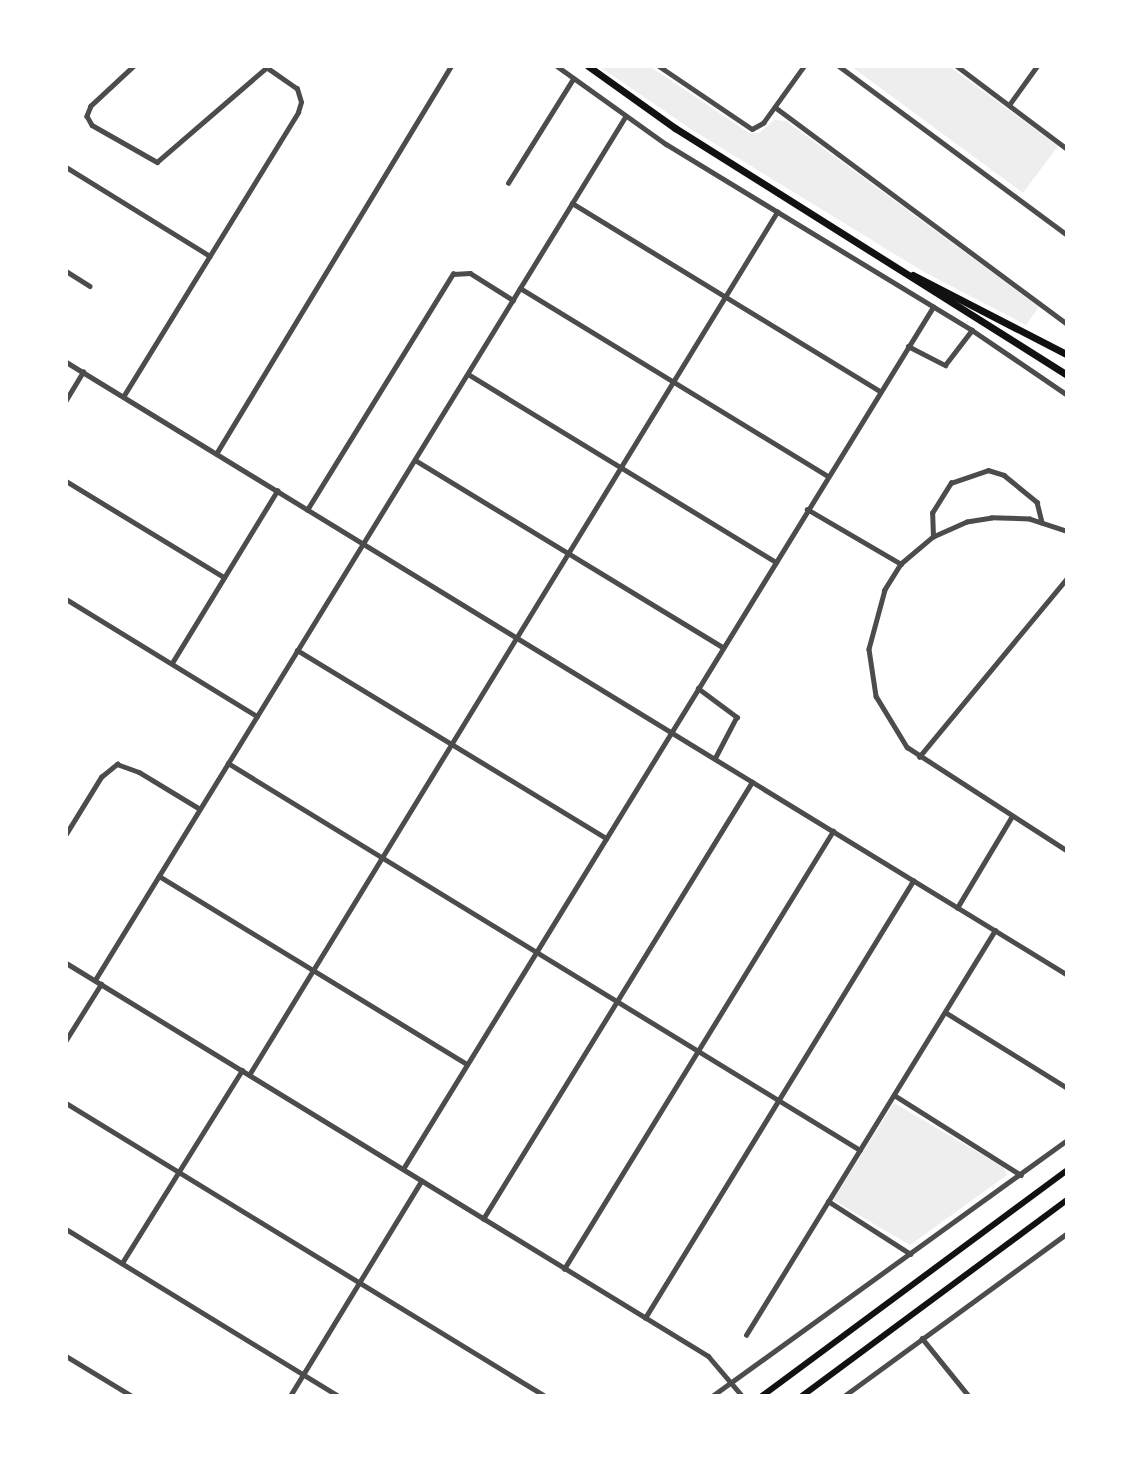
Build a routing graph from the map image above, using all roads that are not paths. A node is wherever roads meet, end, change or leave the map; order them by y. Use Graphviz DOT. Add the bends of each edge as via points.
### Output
graph roads {
  1 [pos="134,66"];
  2 [pos="451,66"];
  3 [pos="557,66"];
  4 [pos="588,66"];
  5 [pos="659,66"];
  6 [pos="804,66"];
  7 [pos="839,66"];
  8 [pos="957,66"];
  9 [pos="1037,66"];
  10 [pos="265,67"];
  11 [pos="573,79"];
  12 [pos="1009,105"];
  13 [pos="775,107"];
  14 [pos="625,117"];
  15 [pos="1066,148"];
  16 [pos="66,167"];
  17 [pos="508,183"];
  18 [pos="572,203"];
  19 [pos="777,212"];
  20 [pos="1066,234"];
  21 [pos="210,256"];
  22 [pos="66,271"];
  23 [pos="913,275"];
  24 [pos="90,286"];
  25 [pos="520,288"];
  26 [pos="726,297"];
  27 [pos="513,300"];
  28 [pos="933,307"];
  29 [pos="1066,323"];
  30 [pos="972,330"];
  31 [pos="908,346"];
  32 [pos="1066,354"];
  33 [pos="66,362"];
  34 [pos="83,372"];
  35 [pos="468,374"];
  36 [pos="1066,374"];
  37 [pos="673,382"];
  38 [pos="880,391"];
  39 [pos="1066,394"];
  40 [pos="124,397"];
  41 [pos="66,400"];
  42 [pos="216,454"];
  43 [pos="415,460"];
  44 [pos="621,468"];
  45 [pos="828,476"];
  46 [pos="66,481"];
  47 [pos="277,491"];
  48 [pos="807,509"];
  49 [pos="307,510"];
  50 [pos="1042,522"];
  51 [pos="1066,531"];
  52 [pos="933,537"];
  53 [pos="363,543"];
  54 [pos="569,554"];
  55 [pos="776,562"];
  56 [pos="901,564"];
  57 [pos="224,578"];
  58 [pos="1066,579"];
  59 [pos="66,599"];
  60 [pos="516,638"];
  61 [pos="723,648"];
  62 [pos="297,650"];
  63 [pos="172,663"];
  64 [pos="698,688"];
  65 [pos="257,716"];
  66 [pos="670,732"];
  67 [pos="452,744"];
  68 [pos="919,757"];
  69 [pos="715,759"];
  70 [pos="228,763"];
  71 [pos="752,782"];
  72 [pos="200,809"];
  73 [pos="1012,816"];
  74 [pos="833,831"];
  75 [pos="66,834"];
  76 [pos="606,838"];
  77 [pos="1066,850"];
  78 [pos="382,857"];
  79 [pos="159,876"];
  80 [pos="914,881"];
  81 [pos="957,908"];
  82 [pos="995,931"];
  83 [pos="536,951"];
  84 [pos="66,963"];
  85 [pos="313,971"];
  86 [pos="1066,974"];
  87 [pos="95,980"];
  88 [pos="101,984"];
  89 [pos="618,1002"];
  90 [pos="944,1012"];
  91 [pos="66,1040"];
  92 [pos="698,1051"];
  93 [pos="467,1064"];
  94 [pos="242,1070"];
  95 [pos="249,1075"];
  96 [pos="1066,1087"];
  97 [pos="894,1095"];
  98 [pos="779,1101"];
  99 [pos="66,1103"];
  100 [pos="1066,1141"];
  101 [pos="860,1150"];
  102 [pos="402,1169"];
  103 [pos="179,1171"];
  104 [pos="1066,1171"];
  105 [pos="1021,1175"];
  106 [pos="421,1181"];
  107 [pos="1066,1200"];
  108 [pos="828,1201"];
  109 [pos="483,1219"];
  110 [pos="66,1229"];
  111 [pos="1066,1234"];
  112 [pos="912,1255"];
  113 [pos="122,1263"];
  114 [pos="564,1269"];
  115 [pos="359,1282"];
  116 [pos="645,1318"];
  117 [pos="746,1335"];
  118 [pos="922,1338"];
  119 [pos="66,1356"];
  120 [pos="304,1373"];
  121 [pos="730,1380"];
  122 [pos="132,1395"];
  123 [pos="290,1395"];
  124 [pos="340,1395"];
  125 [pos="545,1395"];
  126 [pos="712,1395"];
  127 [pos="742,1395"];
  128 [pos="762,1395"];
  129 [pos="802,1395"];
  130 [pos="844,1395"];
  131 [pos="969,1395"];
  1 -- 10 [label="street" via="91,106 87,116 92,125 157,162"];
  2 -- 42 [label="street"];
  3 -- 11 [label="street"];
  4 -- 23 [label="main road" via="675,128"];
  5 -- 13 [label="street" via="747,128 760,126"];
  6 -- 13 [label="street"];
  7 -- 20 [label="street"];
  8 -- 12 [label="street"];
  9 -- 12 [label="street"];
  10 -- 21 [label="street" via="294,85 301,96 298,112"];
  11 -- 14 [label="street"];
  11 -- 17 [label="street"];
  12 -- 15 [label="street"];
  13 -- 29 [label="street"];
  14 -- 18 [label="street"];
  14 -- 19 [label="street"];
  16 -- 21 [label="street"];
  18 -- 25 [label="street"];
  18 -- 26 [label="street"];
  19 -- 26 [label="street"];
  19 -- 28 [label="street"];
  21 -- 40 [label="street"];
  22 -- 24 [label="street"];
  23 -- 32 [label="main road"];
  23 -- 36 [label="main road"];
  25 -- 27 [label="street"];
  25 -- 37 [label="street"];
  26 -- 37 [label="street"];
  26 -- 38 [label="street"];
  27 -- 35 [label="street"];
  27 -- 49 [label="street" via="470,273 453,274"];
  28 -- 30 [label="street"];
  28 -- 31 [label="street"];
  30 -- 31 [label="street" via="945,365"];
  30 -- 39 [label="street"];
  31 -- 38 [label="street"];
  33 -- 34 [label="street"];
  34 -- 40 [label="street"];
  34 -- 41 [label="street"];
  35 -- 43 [label="street"];
  35 -- 44 [label="street"];
  37 -- 44 [label="street"];
  37 -- 45 [label="street"];
  38 -- 45 [label="street"];
  40 -- 42 [label="street"];
  42 -- 47 [label="street"];
  43 -- 53 [label="street"];
  43 -- 54 [label="street"];
  44 -- 54 [label="street"];
  44 -- 55 [label="street"];
  45 -- 48 [label="street"];
  46 -- 57 [label="street"];
  47 -- 49 [label="street"];
  47 -- 57 [label="street"];
  48 -- 55 [label="street"];
  48 -- 56 [label="street"];
  49 -- 53 [label="street"];
  50 -- 51 [label="street"];
  50 -- 52 [label="street" via="992,518 967,522"];
  50 -- 52 [label="street" via="1037,502 1004,475 988,470 951,482 932,513"];
  52 -- 56 [label="street"];
  53 -- 60 [label="street"];
  53 -- 62 [label="street"];
  54 -- 60 [label="street"];
  54 -- 61 [label="street"];
  55 -- 61 [label="street"];
  56 -- 68 [label="street" via="878,606 870,667 883,715"];
  57 -- 63 [label="street"];
  58 -- 68 [label="street"];
  59 -- 63 [label="street"];
  60 -- 66 [label="street"];
  60 -- 67 [label="street"];
  61 -- 64 [label="street"];
  62 -- 65 [label="street"];
  62 -- 67 [label="street"];
  63 -- 65 [label="street"];
  64 -- 66 [label="street"];
  64 -- 69 [label="street" via="737,717"];
  65 -- 70 [label="street"];
  66 -- 69 [label="street"];
  66 -- 76 [label="street"];
  67 -- 76 [label="street"];
  67 -- 78 [label="street"];
  68 -- 73 [label="street"];
  69 -- 71 [label="street"];
  70 -- 72 [label="street"];
  70 -- 78 [label="street"];
  71 -- 74 [label="street"];
  71 -- 89 [label="street"];
  72 -- 75 [label="street" via="132,768 117,764 101,778"];
  72 -- 79 [label="street"];
  73 -- 77 [label="street"];
  73 -- 81 [label="street"];
  74 -- 80 [label="street"];
  74 -- 92 [label="street"];
  76 -- 83 [label="street"];
  78 -- 83 [label="street"];
  78 -- 85 [label="street"];
  79 -- 85 [label="street"];
  79 -- 87 [label="street"];
  80 -- 81 [label="street"];
  80 -- 98 [label="street"];
  81 -- 82 [label="street"];
  82 -- 86 [label="street"];
  82 -- 90 [label="street"];
  83 -- 89 [label="street"];
  83 -- 93 [label="street"];
  84 -- 87 [label="street"];
  85 -- 93 [label="street"];
  85 -- 95 [label="street"];
  87 -- 88 [label="street"];
  88 -- 91 [label="street"];
  88 -- 94 [label="street"];
  89 -- 92 [label="street"];
  89 -- 109 [label="street"];
  90 -- 96 [label="street"];
  90 -- 97 [label="street"];
  92 -- 98 [label="street"];
  92 -- 114 [label="street"];
  93 -- 102 [label="street"];
  94 -- 95 [label="street"];
  94 -- 103 [label="street"];
  95 -- 102 [label="street"];
  97 -- 101 [label="street"];
  97 -- 105 [label="street"];
  98 -- 101 [label="street"];
  98 -- 116 [label="street"];
  99 -- 103 [label="street"];
  100 -- 105 [label="street"];
  101 -- 108 [label="street"];
  102 -- 106 [label="street"];
  103 -- 113 [label="street"];
  103 -- 115 [label="street"];
  104 -- 128 [label="main road"];
  105 -- 112 [label="street"];
  106 -- 109 [label="street"];
  106 -- 115 [label="street"];
  107 -- 129 [label="main road"];
  108 -- 112 [label="street"];
  108 -- 117 [label="street"];
  109 -- 114 [label="street"];
  110 -- 113 [label="street"];
  111 -- 118 [label="street"];
  112 -- 121 [label="street"];
  113 -- 120 [label="street"];
  114 -- 116 [label="street"];
  115 -- 120 [label="street"];
  115 -- 125 [label="street"];
  116 -- 121 [label="street" via="708,1356"];
  118 -- 130 [label="street"];
  118 -- 131 [label="street"];
  119 -- 122 [label="street"];
  120 -- 123 [label="street"];
  120 -- 124 [label="street"];
  121 -- 126 [label="street"];
  121 -- 127 [label="street"];
}
